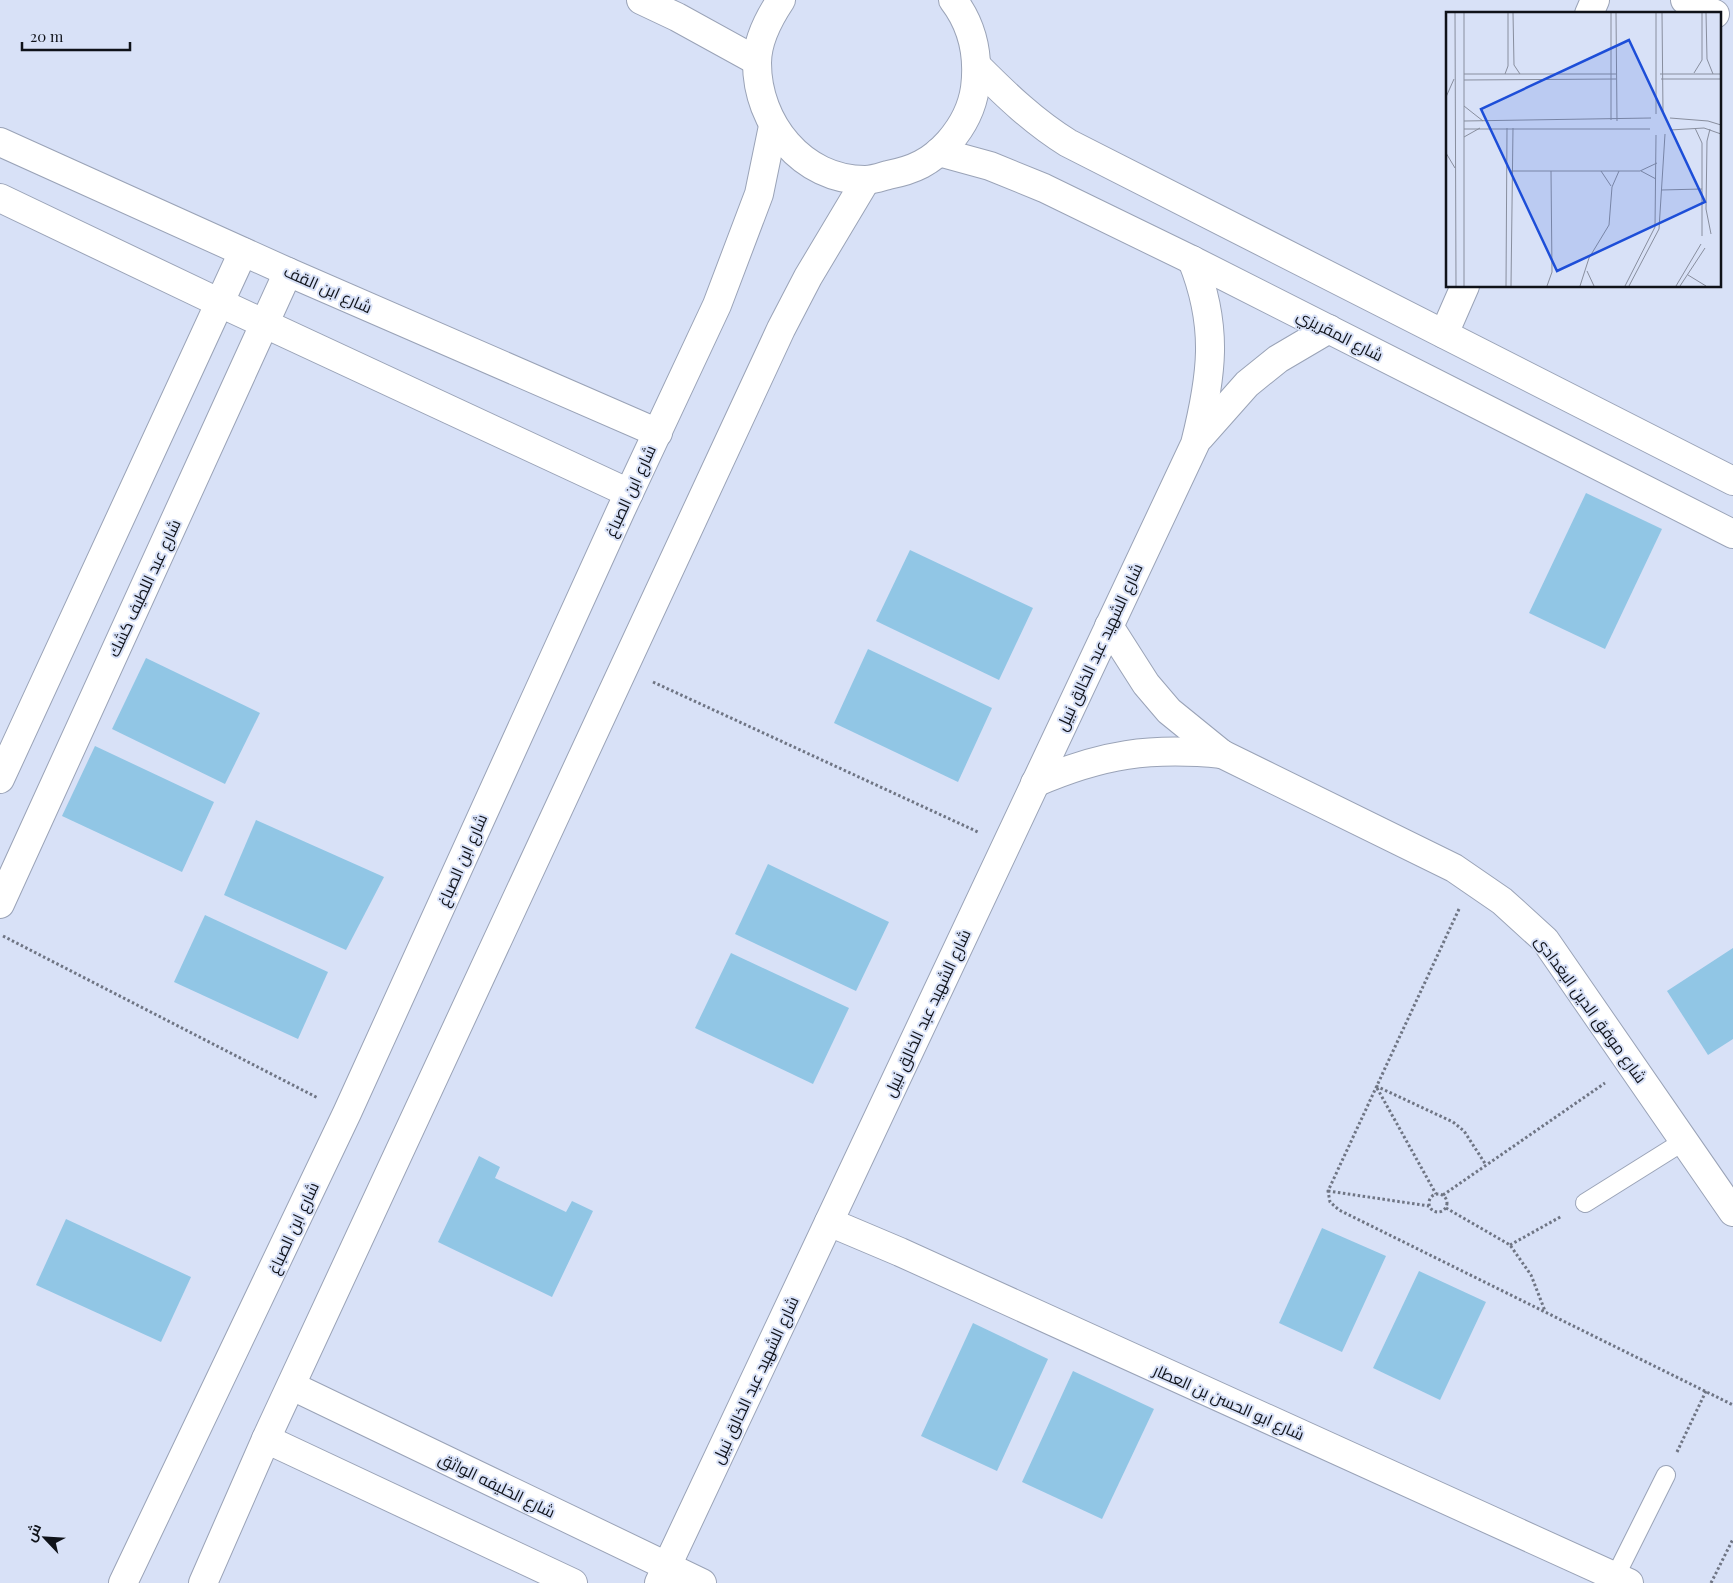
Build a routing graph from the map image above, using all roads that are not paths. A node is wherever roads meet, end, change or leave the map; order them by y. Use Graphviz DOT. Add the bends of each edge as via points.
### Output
graph roads {
  1 [pos="641,0"];
  2 [pos="781,0"];
  3 [pos="1595,0"];
  4 [pos="1685,0"];
  5 [pos="959,4"];
  6 [pos="1590,12"];
  7 [pos="1711,12"];
  8 [pos="1720,16"];
  9 [pos="1733,22"];
  10 [pos="757,61"];
  11 [pos="978,67"];
  12 [pos="773,126"];
  13 [pos="0,142"];
  14 [pos="940,152"];
  15 [pos="866,180"];
  16 [pos="0,198"];
  17 [pos="243,252"];
  18 [pos="1192,260"];
  19 [pos="288,272"];
  20 [pos="1465,288"];
  21 [pos="220,303"];
  22 [pos="265,324"];
  23 [pos="1329,329"];
  24 [pos="1444,334"];
  25 [pos="658,433"];
  26 [pos="1194,444"];
  27 [pos="1733,481"];
  28 [pos="629,492"];
  29 [pos="1733,534"];
  30 [pos="1109,626"];
  31 [pos="1222,754"];
  32 [pos="0,779"];
  33 [pos="1035,782"];
  34 [pos="0,904"];
  35 [pos="1684,1142"];
  36 [pos="1585,1203"];
  37 [pos="1733,1212"];
  38 [pos="829,1222"];
  39 [pos="292,1386"];
  40 [pos="266,1439"];
  41 [pos="1666,1475"];
  42 [pos="663,1575"];
  43 [pos="1622,1580"];
  44 [pos="123,1583"];
  45 [pos="203,1583"];
  46 [pos="572,1583"];
  47 [pos="702,1583"];
  1 -- 10 [label="street"];
  2 -- 10 [label="street" via="769,18"];
  3 -- 6 [label="street"];
  4 -- 7 [label="street"];
  5 -- 11 [label="street" via="973,38"];
  8 -- 9 [label="street"];
  10 -- 12 [label="street" via="760,95"];
  11 -- 14 [label="street" via="973,100 960,129"];
  11 -- 24 [label="street" via="1013,102 1049,132 1068,143"];
  12 -- 15 [label="street" via="790,148 812,165 838,176"];
  12 -- 25 [label="street, شارع ابن الصباغ" via="758,194 742,242"];
  13 -- 17 [label="street, شارع ابن القف"];
  14 -- 15 [label="street" via="912,170"];
  14 -- 18 [label="street, شارع المقريزي" via="1011,173"];
  15 -- 39 [label="street" via="808,276 781,329"];
  16 -- 21 [label="street"];
  17 -- 19 [label="street, شارع ابن القف"];
  17 -- 21 [label="street"];
  18 -- 23 [label="street, شارع المقريزي"];
  18 -- 26 [label="street, شارع الشهيد عبد الخالق نبيل" via="1202,285 1211,343 1210,374"];
  19 -- 22 [label="street, شارع عبد اللطيف كشك"];
  19 -- 25 [label="street, شارع ابن القف"];
  20 -- 24 [label="street"];
  21 -- 22 [label="street"];
  21 -- 32 [label="street"];
  22 -- 28 [label="street"];
  22 -- 34 [label="street, شارع عبد اللطيف كشك"];
  23 -- 26 [label="street, شارع الشهيد عبد الخالق نبيل" via="1278,359 1247,384"];
  23 -- 29 [label="street, شارع المقريزي"];
  24 -- 27 [label="street"];
  25 -- 28 [label="street, شارع ابن الصباغ"];
  26 -- 30 [label="street, شارع الشهيد عبد الخالق نبيل"];
  28 -- 44 [label="street, شارع ابن الصباغ" via="347,1113"];
  30 -- 31 [label="street, شارع موفق الدين البغدادى" via="1152,691 1194,734"];
  30 -- 33 [label="street, شارع الشهيد عبد الخالق نبيل"];
  31 -- 33 [label="street, شارع موفق الدين البغدادى" via="1184,750 1145,751 1071,767"];
  31 -- 35 [label="street, شارع موفق الدين البغدادى" via="1419,851 1473,880 1502,901 1545,940"];
  33 -- 38 [label="street, شارع الشهيد عبد الخالق نبيل"];
  35 -- 36 [label="lane"];
  35 -- 37 [label="street, شارع موفق الدين البغدادى"];
  38 -- 42 [label="street, شارع الشهيد عبد الخالق نبيل"];
  38 -- 43 [label="street, شارع ابو الحسن بن العطار"];
  39 -- 40 [label="street"];
  39 -- 42 [label="street, شارع الخليفه الواثق"];
  40 -- 45 [label="street"];
  40 -- 46 [label="street"];
  41 -- 43 [label="lane"];
  42 -- 47 [label="street, شارع الخليفه الواثق"];
}
